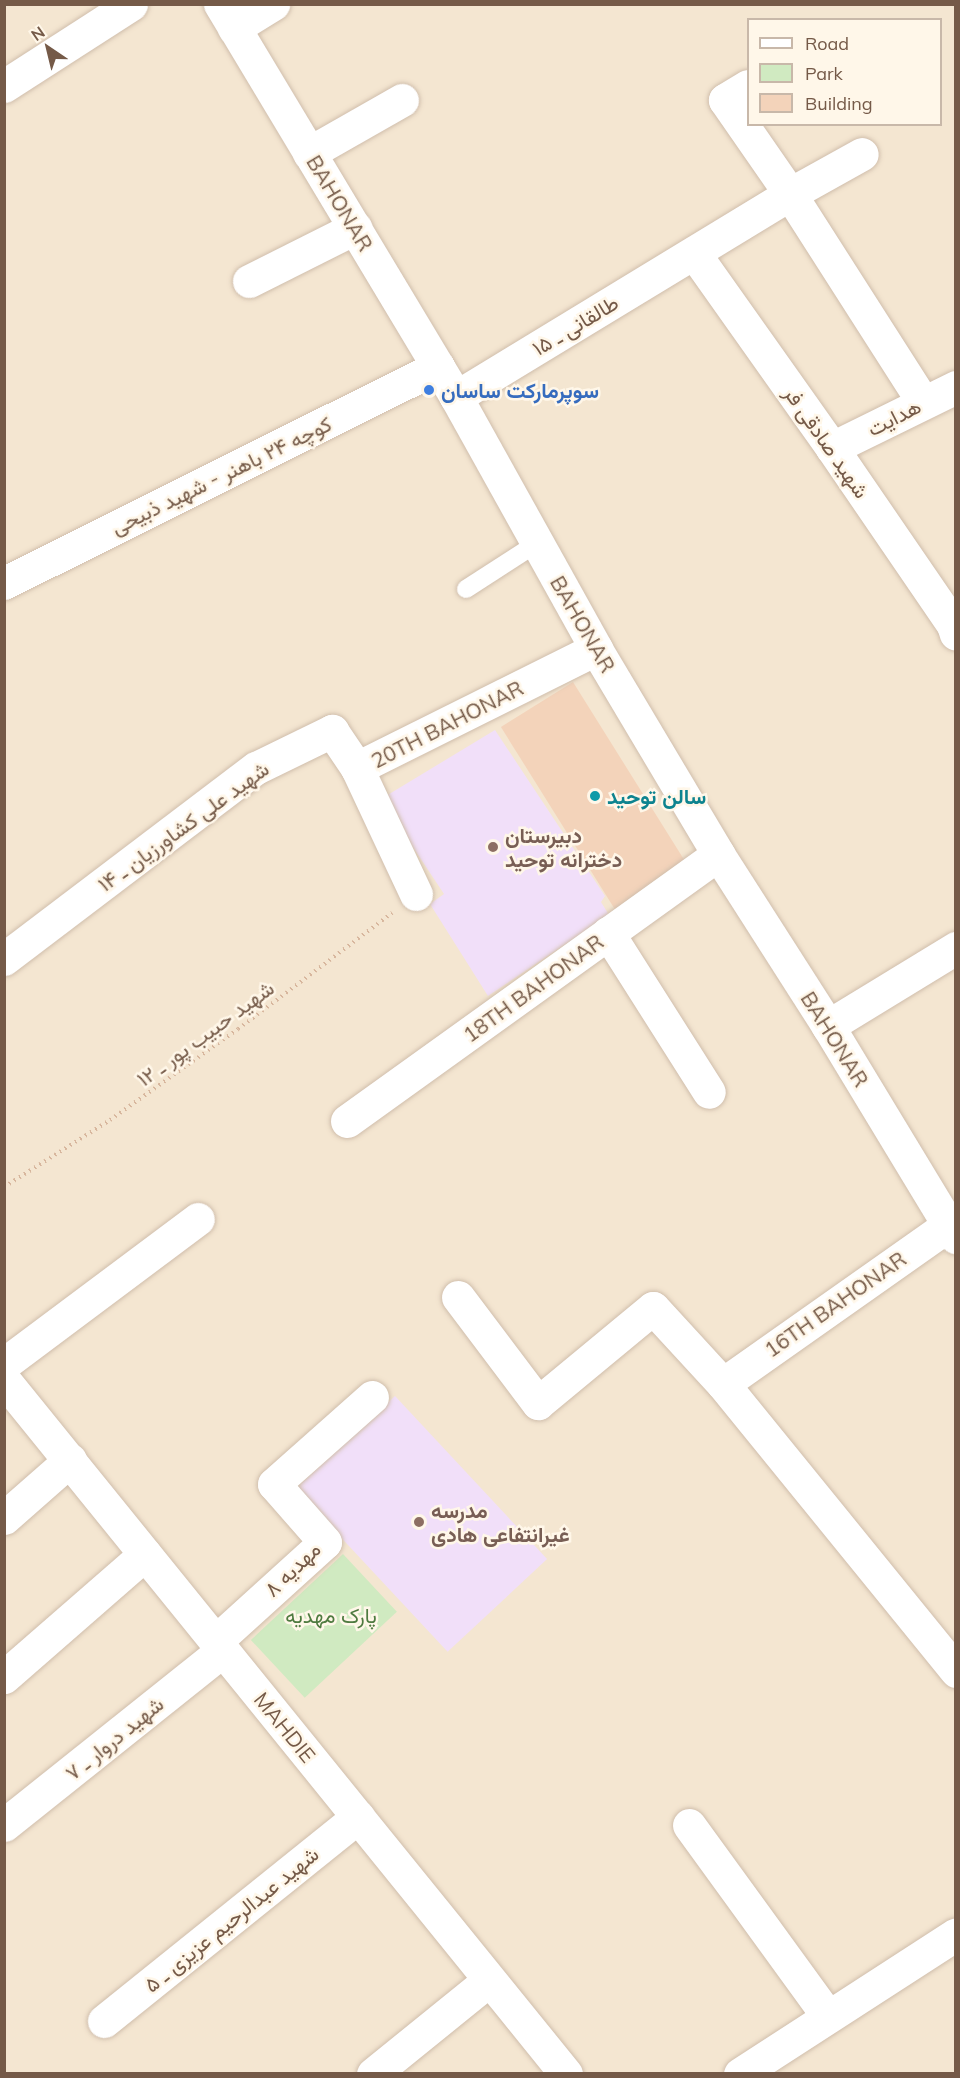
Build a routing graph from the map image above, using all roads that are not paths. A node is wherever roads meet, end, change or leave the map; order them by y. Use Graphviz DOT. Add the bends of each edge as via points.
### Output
graph roads {
  1 [pos="131,4"];
  2 [pos="273,4"];
  3 [pos="227,16"];
  4 [pos="4,86"];
  5 [pos="747,87"];
  6 [pos="402,100"];
  7 [pos="309,153"];
  8 [pos="862,154"];
  9 [pos="790,194"];
  10 [pos="355,228"];
  11 [pos="694,253"];
  12 [pos="249,281"];
  13 [pos="438,367"];
  14 [pos="956,387"];
  15 [pos="456,397"];
  16 [pos="923,402"];
  17 [pos="832,448"];
  18 [pos="537,543"];
  19 [pos="4,583"];
  20 [pos="466,589"];
  21 [pos="956,634"];
  22 [pos="597,649"];
  23 [pos="357,768"];
  24 [pos="718,854"];
  25 [pos="416,894"];
  26 [pos="608,933"];
  27 [pos="956,948"];
  28 [pos="4,959"];
  29 [pos="828,1026"];
  30 [pos="709,1092"];
  31 [pos="347,1121"];
  32 [pos="198,1219"];
  33 [pos="952,1231"];
  34 [pos="458,1297"];
  35 [pos="4,1364"];
  36 [pos="4,1380"];
  37 [pos="723,1384"];
  38 [pos="372,1396"];
  39 [pos="70,1460"];
  40 [pos="4,1518"];
  41 [pos="145,1554"];
  42 [pos="219,1646"];
  43 [pos="956,1671"];
  44 [pos="4,1677"];
  45 [pos="358,1817"];
  46 [pos="4,1825"];
  47 [pos="689,1825"];
  48 [pos="956,1934"];
  49 [pos="489,1980"];
  50 [pos="828,2016"];
  51 [pos="104,2020"];
  52 [pos="373,2073"];
  53 [pos="566,2073"];
  54 [pos="740,2073"];
  1 -- 4 [label="street"];
  2 -- 3 [label="street"];
  3 -- 7 [label="street, BAHONAR"];
  5 -- 9 [label="street" via="725,100"];
  6 -- 7 [label="street"];
  7 -- 10 [label="street, BAHONAR"];
  8 -- 9 [label="street, طالقانی ـ ۱۵"];
  9 -- 11 [label="street, طالقانی ـ ۱۵"];
  9 -- 16 [label="street"];
  10 -- 12 [label="street"];
  10 -- 13 [label="street, BAHONAR"];
  11 -- 15 [label="street, طالقانی ـ ۱۵"];
  11 -- 17 [label="street, شهید صادقی فر"];
  13 -- 15 [label="street, BAHONAR"];
  13 -- 19 [label="street, کوچه ۲۴ باهنر - شهید ذبیحی"];
  14 -- 16 [label="street, هدایت"];
  15 -- 18 [label="street, BAHONAR"];
  16 -- 17 [label="street, هدایت"];
  17 -- 21 [label="street, شهید صادقی فر"];
  18 -- 20 [label="lane"];
  18 -- 22 [label="street, BAHONAR"];
  22 -- 23 [label="street, 20TH BAHONAR"];
  22 -- 24 [label="street, BAHONAR"];
  23 -- 25 [label="street, 20TH BAHONAR"];
  23 -- 28 [label="street, شهید علی کشاورزیان ـ ۱۴" via="332,730 256,768"];
  24 -- 26 [label="street, 18TH BAHONAR"];
  24 -- 29 [label="street, BAHONAR"];
  26 -- 30 [label="street"];
  26 -- 31 [label="street, 18TH BAHONAR"];
  27 -- 29 [label="street"];
  29 -- 33 [label="street, BAHONAR"];
  32 -- 35 [label="street"];
  33 -- 37 [label="street, 16TH BAHONAR"];
  34 -- 37 [label="street" via="538,1403 653,1308"];
  36 -- 39 [label="street, MAHDIE"];
  37 -- 43 [label="street"];
  38 -- 42 [label="street, مهدیه ۸" via="274,1484 325,1542"];
  39 -- 40 [label="street"];
  39 -- 41 [label="street, MAHDIE"];
  41 -- 42 [label="street, MAHDIE"];
  41 -- 44 [label="street"];
  42 -- 45 [label="street, MAHDIE"];
  42 -- 46 [label="street, شهید دروار ـ ۷"];
  45 -- 49 [label="street, MAHDIE"];
  45 -- 51 [label="street, شهید عبدالرحیم عزیزی ـ ۵"];
  47 -- 50 [label="street"];
  48 -- 50 [label="street"];
  49 -- 52 [label="street"];
  49 -- 53 [label="street, MAHDIE"];
  50 -- 54 [label="street"];
}
